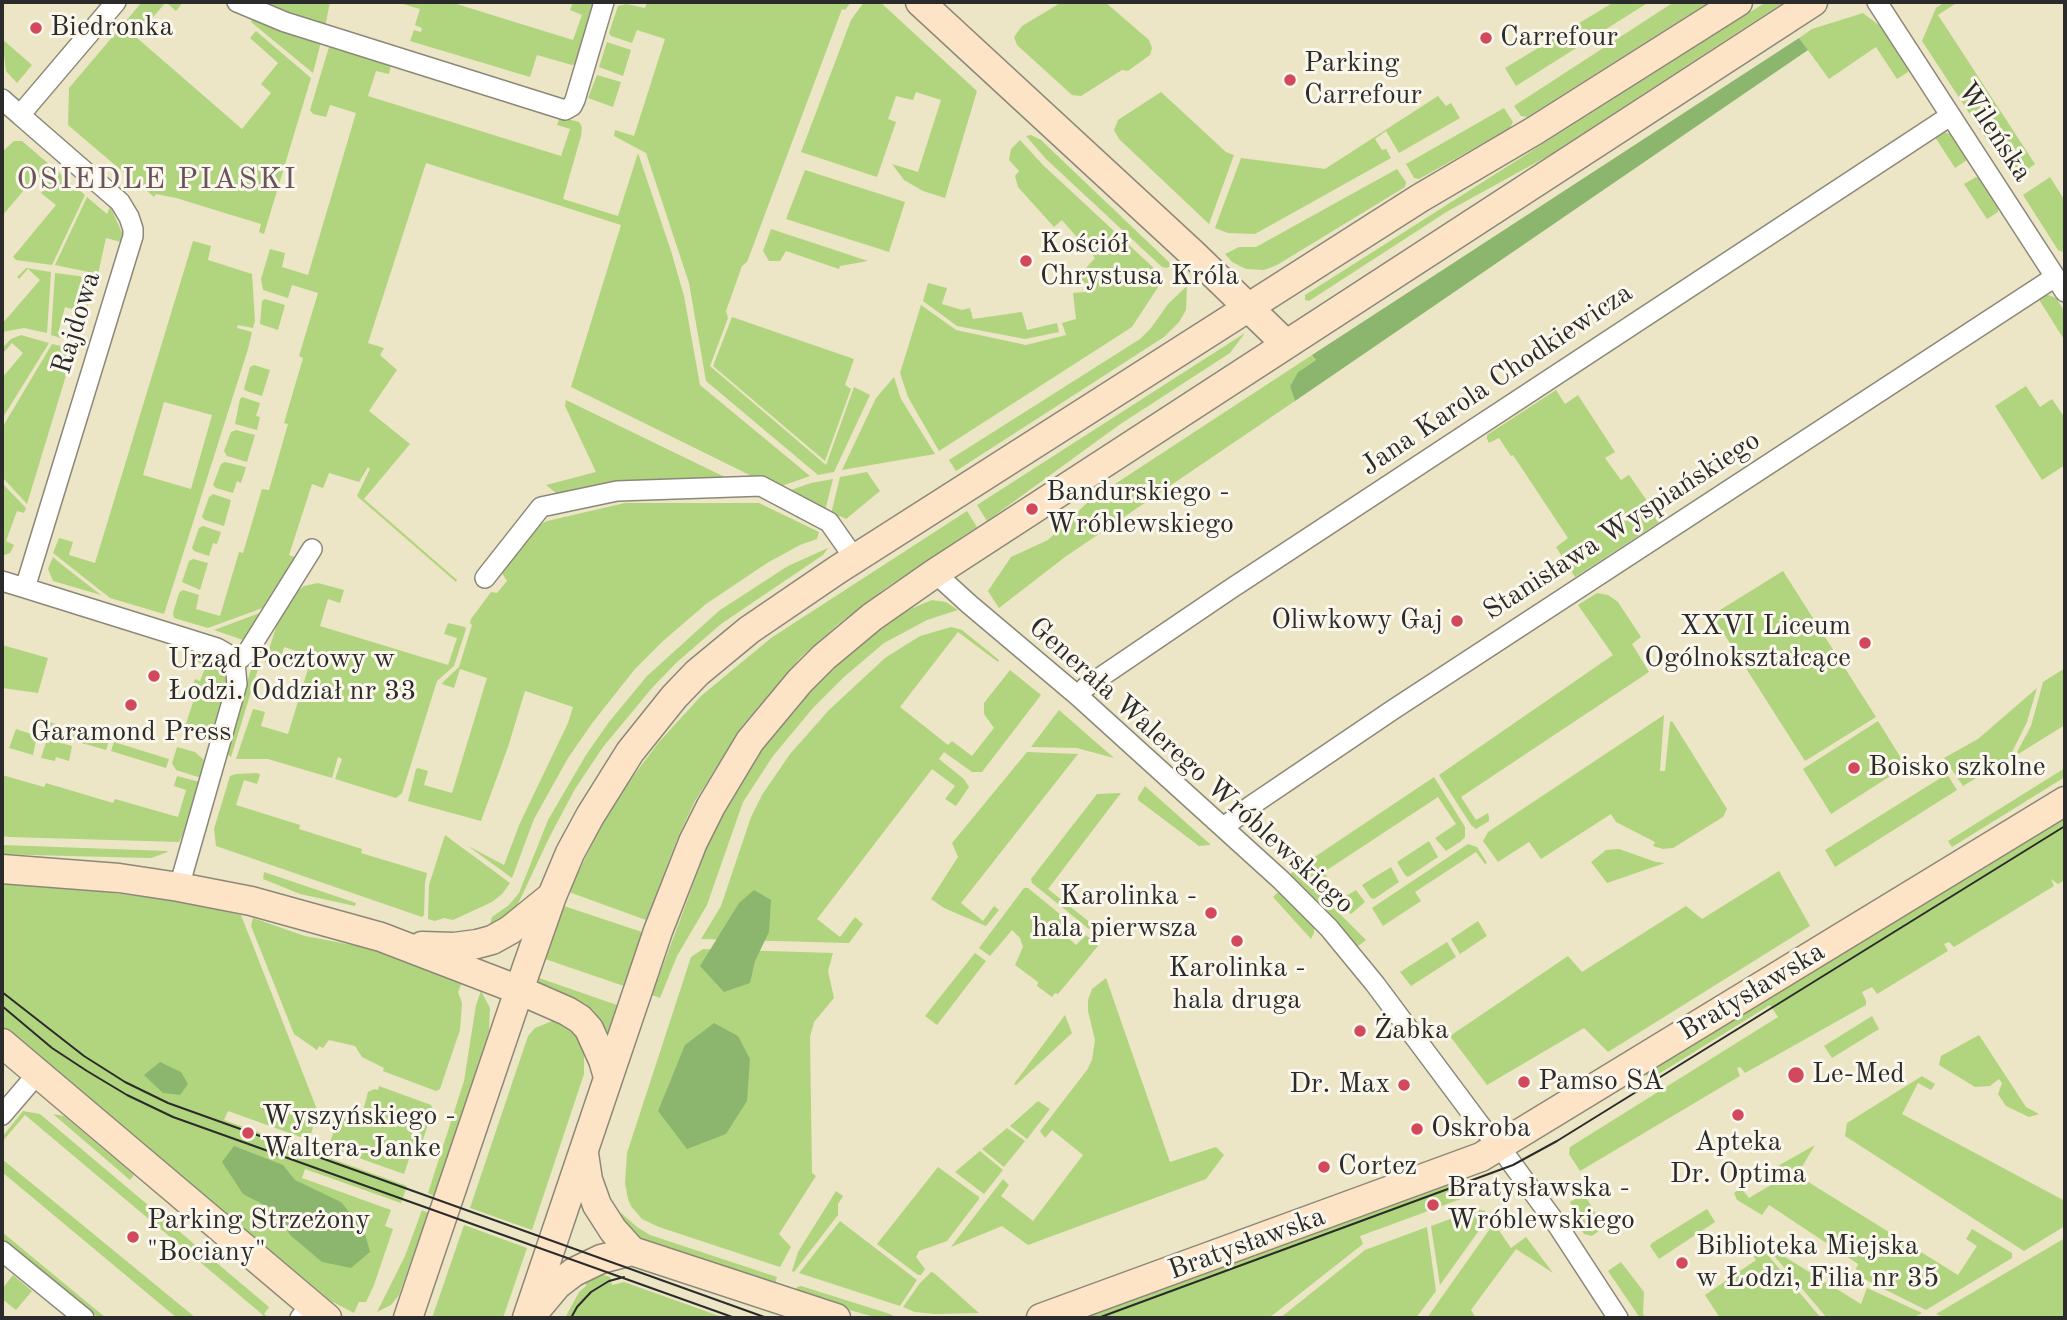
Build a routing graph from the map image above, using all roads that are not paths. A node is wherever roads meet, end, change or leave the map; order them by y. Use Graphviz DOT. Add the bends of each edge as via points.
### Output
graph roads {
  1 [pos="116,2"];
  2 [pos="237,2"];
  3 [pos="604,2"];
  4 [pos="920,2"];
  5 [pos="1738,2"];
  6 [pos="1813,2"];
  7 [pos="1877,2"];
  8 [pos="2,99"];
  9 [pos="20,115"];
  10 [pos="1950,116"];
  11 [pos="2060,285"];
  12 [pos="1249,307"];
  13 [pos="1286,344"];
  14 [pos="312,549"];
  15 [pos="855,559"];
  16 [pos="935,573"];
  17 [pos="485,578"];
  18 [pos="2,581"];
  19 [pos="24,588"];
  20 [pos="235,663"];
  21 [pos="1078,696"];
  22 [pos="2065,802"];
  23 [pos="1224,827"];
  24 [pos="2,869"];
  25 [pos="179,887"];
  26 [pos="552,897"];
  27 [pos="398,943"];
  28 [pos="519,990"];
  29 [pos="2,1043"];
  30 [pos="38,1073"];
  31 [pos="608,1077"];
  32 [pos="2,1115"];
  33 [pos="1499,1146"];
  34 [pos="584,1151"];
  35 [pos="2,1251"];
  36 [pos="632,1251"];
  37 [pos="312,1314"];
  38 [pos="84,1318"];
  39 [pos="408,1318"];
  40 [pos="529,1318"];
  41 [pos="835,1318"];
  42 [pos="1041,1318"];
  43 [pos="1619,1318"];
  1 -- 9 [label="street"];
  2 -- 3 [label="street" via="285,22 565,110 575,100"];
  4 -- 12 [label="main road"];
  5 -- 12 [label="main road"];
  6 -- 13 [label="main road"];
  7 -- 10 [label="street, Wileńska"];
  8 -- 9 [label="street, Rajdowa"];
  9 -- 19 [label="street, Rajdowa" via="120,202 133,236"];
  10 -- 11 [label="street, Wileńska"];
  10 -- 21 [label="street, Jana Karola Chodkiewicza" via="1229,590"];
  11 -- 23 [label="street, Stanisława Wyspiańskiego" via="1394,709"];
  12 -- 13 [label="main road"];
  12 -- 15 [label="main road"];
  13 -- 16 [label="main road"];
  14 -- 20 [label="street" via="247,653"];
  15 -- 17 [label="street" via="829,522 761,486 617,491 541,507"];
  15 -- 26 [label="main road" via="749,630 674,697 611,782 570,853"];
  16 -- 21 [label="street, Generała Walerego Wróblewskiego"];
  16 -- 31 [label="main road" via="824,657 774,710 736,763 678,878"];
  18 -- 19 [label="street"];
  19 -- 20 [label="street" via="218,648"];
  20 -- 25 [label="street" via="237,684"];
  21 -- 23 [label="street, Generała Walerego Wróblewskiego"];
  22 -- 33 [label="main road, Bratysławska"];
  23 -- 33 [label="street, Generała Walerego Wróblewskiego" via="1342,943"];
  24 -- 25 [label="main road"];
  25 -- 27 [label="main road" via="310,916"];
  26 -- 27 [label="main road" via="510,930 484,942 454,947"];
  26 -- 28 [label="main road"];
  27 -- 28 [label="main road"];
  28 -- 31 [label="main road" via="580,1019 596,1042"];
  28 -- 39 [label="main road"];
  29 -- 30 [label="main road"];
  30 -- 32 [label="street"];
  30 -- 37 [label="main road"];
  31 -- 34 [label="main road"];
  33 -- 42 [label="main road, Bratysławska" via="1463,1165"];
  33 -- 43 [label="street, Generała Walerego Wróblewskiego"];
  34 -- 36 [label="main road" via="597,1205"];
  34 -- 40 [label="main road"];
  35 -- 38 [label="street"];
  36 -- 40 [label="main road" via="574,1272"];
  36 -- 41 [label="main road"];
}
